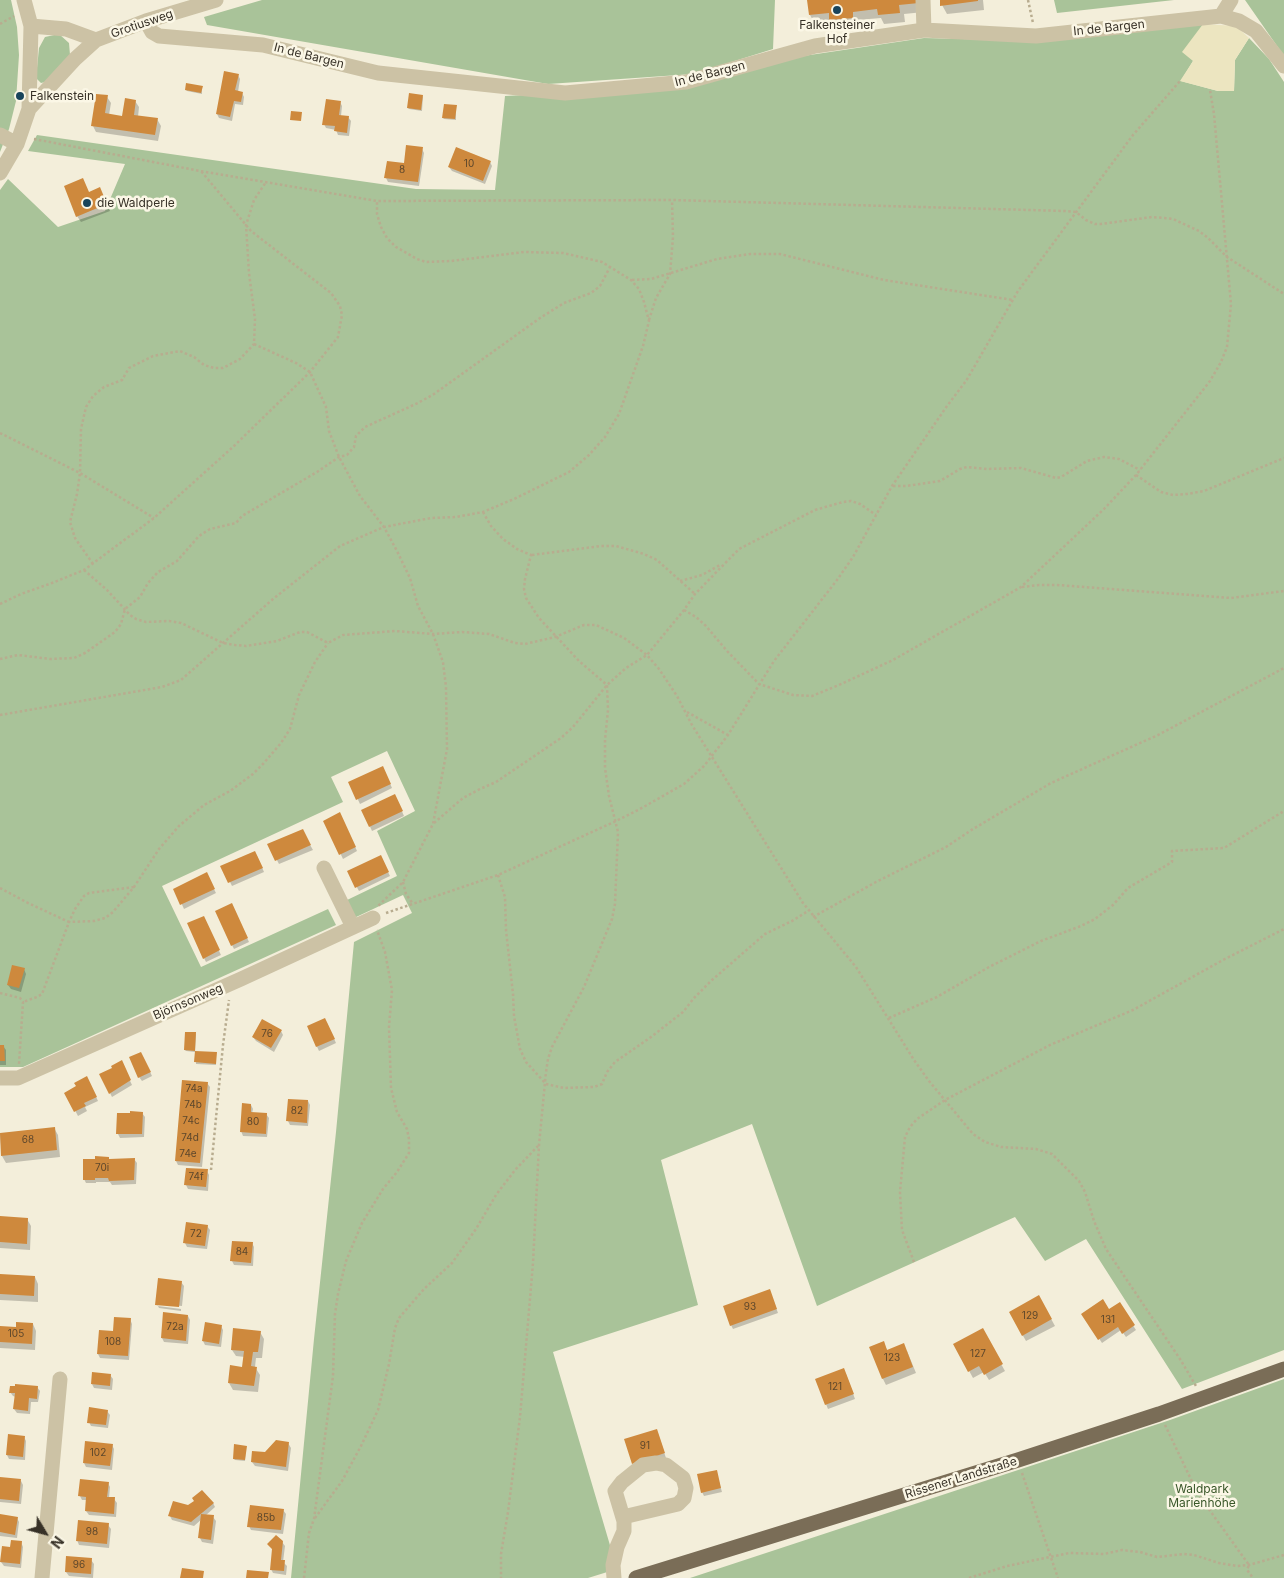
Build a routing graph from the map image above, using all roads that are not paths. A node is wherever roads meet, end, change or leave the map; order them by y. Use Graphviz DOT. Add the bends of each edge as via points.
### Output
graph roads {
  1 [pos="24,0"];
  2 [pos="216,0"];
  3 [pos="923,0"];
  4 [pos="1231,0"];
  5 [pos="1221,16"];
  6 [pos="146,21"];
  7 [pos="31,26"];
  8 [pos="924,30"];
  9 [pos="96,40"];
  10 [pos="1284,66"];
  11 [pos="29,109"];
  12 [pos="0,135"];
  13 [pos="18,140"];
  14 [pos="0,172"];
  15 [pos="324,868"];
  16 [pos="373,918"];
  17 [pos="354,927"];
  18 [pos="0,1078"];
  19 [pos="1284,1369"];
  20 [pos="60,1379"];
  21 [pos="623,1517"];
  22 [pos="42,1578"];
  23 [pos="614,1578"];
  24 [pos="636,1578"];
  1 -- 7 [label="street"];
  2 -- 6 [label="street, Grotiusweg"];
  3 -- 8 [label="street"];
  4 -- 5 [label="street"];
  5 -- 8 [label="street, In de Bargen" via="1036,36"];
  5 -- 10 [label="street, In de Bargen" via="1256,31"];
  6 -- 8 [label="street, In de Bargen" via="152,32 159,36 263,45 378,73 565,93 686,82 795,46"];
  6 -- 9 [label="street, Grotiusweg"];
  7 -- 9 [label="street" via="66,29"];
  7 -- 11 [label="street"];
  9 -- 11 [label="street"];
  11 -- 13 [label="street"];
  12 -- 13 [label="street"];
  13 -- 14 [label="street"];
  15 -- 17 [label="street"];
  16 -- 17 [label="street, Björnsonweg"];
  17 -- 18 [label="street, Björnsonweg" via="18,1078"];
  19 -- 24 [label="main road, Rissener Landstraße" via="1018,1460"];
  20 -- 22 [label="street"];
  21 -- 21 [label="street" via="678,1504 684,1498 686,1488 683,1478 666,1465 643,1465 615,1491"];
  21 -- 23 [label="street" via="624,1532 613,1565"];
}
